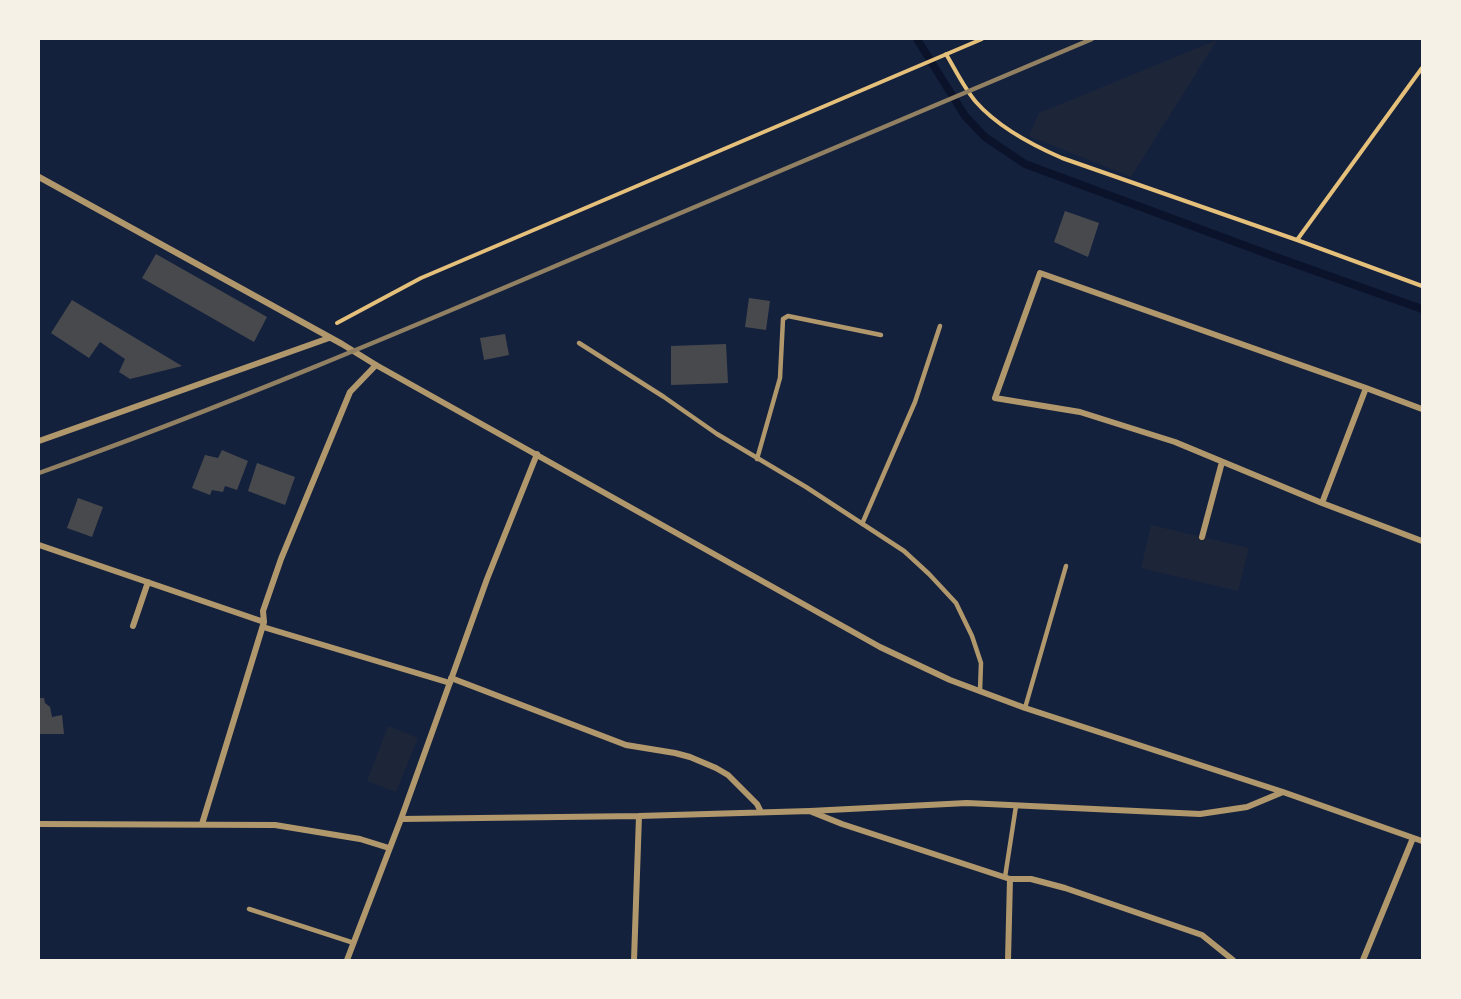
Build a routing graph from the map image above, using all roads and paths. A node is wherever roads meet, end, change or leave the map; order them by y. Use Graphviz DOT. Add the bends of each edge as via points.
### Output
graph roads {
  1 [pos="982,39"];
  2 [pos="946,54"];
  3 [pos="1422,68"];
  4 [pos="39,177"];
  5 [pos="1297,240"];
  6 [pos="1422,286"];
  7 [pos="940,327"];
  8 [pos="321,333"];
  9 [pos="881,335"];
  10 [pos="330,338"];
  11 [pos="579,343"];
  12 [pos="376,365"];
  13 [pos="1366,388"];
  14 [pos="1422,409"];
  15 [pos="39,441"];
  16 [pos="537,454"];
  17 [pos="757,459"];
  18 [pos="1222,462"];
  19 [pos="1322,503"];
  20 [pos="862,524"];
  21 [pos="1202,537"];
  22 [pos="1422,541"];
  23 [pos="39,545"];
  24 [pos="1066,566"];
  25 [pos="148,582"];
  26 [pos="263,625"];
  27 [pos="133,626"];
  28 [pos="451,681"];
  29 [pos="980,691"];
  30 [pos="1026,708"];
  31 [pos="1283,792"];
  32 [pos="1016,806"];
  33 [pos="810,811"];
  34 [pos="760,812"];
  35 [pos="639,816"];
  36 [pos="401,819"];
  37 [pos="39,824"];
  38 [pos="202,824"];
  39 [pos="1413,838"];
  40 [pos="1422,841"];
  41 [pos="390,848"];
  42 [pos="1007,878"];
  43 [pos="249,909"];
  44 [pos="354,943"];
  45 [pos="347,960"];
  46 [pos="634,960"];
  47 [pos="1008,960"];
  48 [pos="1233,960"];
  49 [pos="1363,960"];
  1 -- 2 [label="path"];
  2 -- 5 [label="path" via="975,101 1035,146"];
  2 -- 8 [label="path" via="421,278"];
  3 -- 5 [label="path"];
  4 -- 8 [label="street"];
  5 -- 6 [label="path"];
  7 -- 20 [label="lane" via="915,402"];
  8 -- 10 [label="street"];
  9 -- 17 [label="lane" via="783,318 780,378"];
  10 -- 12 [label="street"];
  10 -- 15 [label="street"];
  11 -- 17 [label="lane"];
  12 -- 16 [label="street"];
  12 -- 26 [label="street" via="350,392 281,559 263,611"];
  13 -- 14 [label="street"];
  13 -- 18 [label="street" via="1041,273 995,398 1080,412 1175,442"];
  13 -- 19 [label="street"];
  16 -- 28 [label="street"];
  16 -- 29 [label="street" via="880,647"];
  17 -- 20 [label="lane"];
  18 -- 19 [label="street"];
  18 -- 21 [label="street"];
  19 -- 22 [label="street"];
  20 -- 29 [label="lane" via="904,552 956,603 981,663"];
  23 -- 25 [label="street"];
  24 -- 30 [label="lane"];
  25 -- 26 [label="street"];
  25 -- 27 [label="street"];
  26 -- 28 [label="street"];
  26 -- 38 [label="street"];
  28 -- 34 [label="street" via="626,745 690,757 728,775"];
  28 -- 36 [label="street"];
  29 -- 30 [label="street"];
  30 -- 31 [label="street"];
  31 -- 32 [label="street" via="1247,807 1200,814"];
  31 -- 39 [label="street"];
  32 -- 33 [label="street" via="967,803"];
  32 -- 42 [label="lane"];
  33 -- 34 [label="street"];
  33 -- 42 [label="street"];
  34 -- 35 [label="street"];
  35 -- 36 [label="street"];
  35 -- 46 [label="street"];
  36 -- 41 [label="street"];
  37 -- 38 [label="street"];
  38 -- 41 [label="street" via="275,825"];
  39 -- 40 [label="street"];
  39 -- 49 [label="street"];
  41 -- 44 [label="street"];
  42 -- 47 [label="street"];
  42 -- 48 [label="street" via="1031,879 1065,888 1202,935"];
  43 -- 44 [label="lane"];
  44 -- 45 [label="street"];
}
